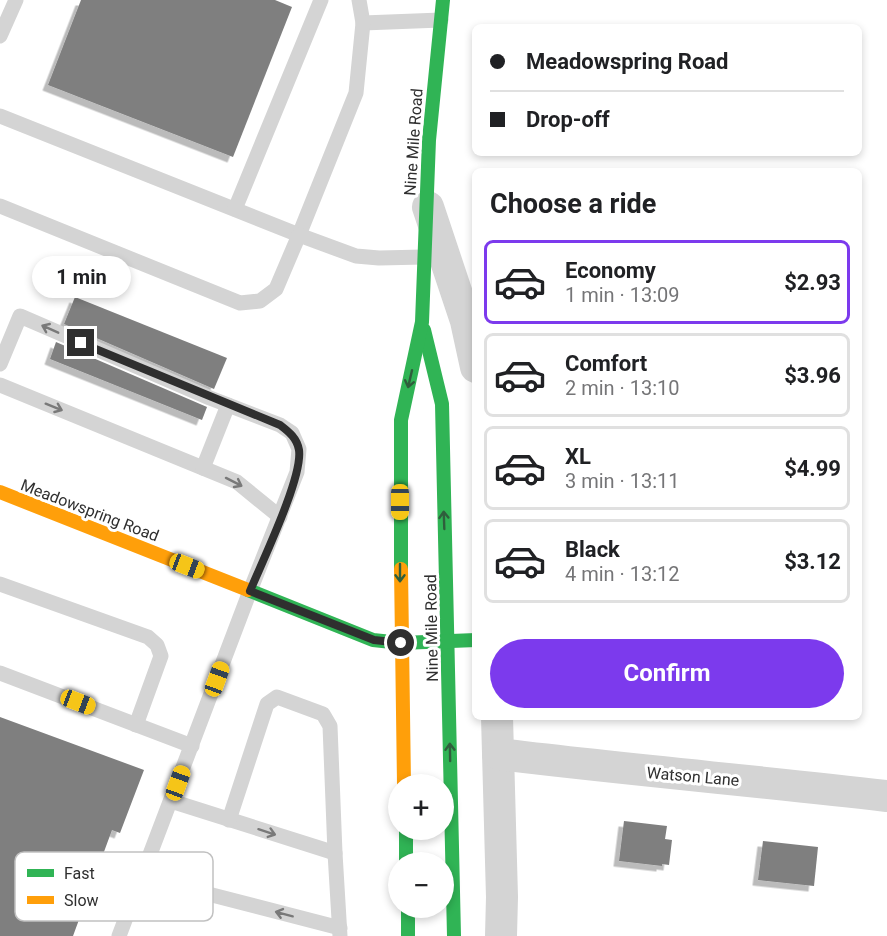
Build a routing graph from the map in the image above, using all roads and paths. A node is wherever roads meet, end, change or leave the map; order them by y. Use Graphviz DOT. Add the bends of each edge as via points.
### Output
graph roads {
  1 [pos="16,0"];
  2 [pos="321,0"];
  3 [pos="359,0"];
  4 [pos="443,0"];
  5 [pos="441,20"];
  6 [pos="363,22"];
  7 [pos="0,36"];
  8 [pos="0,116"];
  9 [pos="426,198"];
  10 [pos="0,206"];
  11 [pos="235,209"];
  12 [pos="300,235"];
  13 [pos="424,257"];
  14 [pos="422,322"];
  15 [pos="472,349"];
  16 [pos="0,364"];
  17 [pos="0,385"];
  18 [pos="228,405"];
  19 [pos="202,468"];
  20 [pos="0,492"];
  21 [pos="280,517"];
  22 [pos="0,584"];
  23 [pos="250,591"];
  24 [pos="472,640"];
  25 [pos="447,642"];
  26 [pos="401,643"];
  27 [pos="0,673"];
  28 [pos="497,720"];
  29 [pos="136,725"];
  30 [pos="192,746"];
  31 [pos="498,754"];
  32 [pos="404,774"];
  33 [pos="887,796"];
  34 [pos="171,801"];
  35 [pos="229,820"];
  36 [pos="152,852"];
  37 [pos="335,854"];
  38 [pos="213,897"];
  39 [pos="408,918"];
  40 [pos="125,921"];
  41 [pos="340,932"];
  42 [pos="119,936"];
  43 [pos="408,936"];
  44 [pos="454,936"];
  45 [pos="501,936"];
  1 -- 7 [label="lane"];
  2 -- 11 [label="lane"];
  3 -- 6 [label="lane"];
  4 -- 5 [label="main road, Nine Mile Road"];
  5 -- 6 [label="lane"];
  5 -- 9 [label="main road, Nine Mile Road"];
  6 -- 12 [label="lane" via="357,93"];
  8 -- 11 [label="lane"];
  9 -- 13 [label="main road, Nine Mile Road"];
  9 -- 15 [label="street"];
  10 -- 12 [label="lane" via="240,303 260,301 276,289"];
  11 -- 12 [label="lane"];
  12 -- 13 [label="lane" via="356,256"];
  13 -- 14 [label="main road, Nine Mile Road"];
  25 -- 14 [label="main road, Nine Mile Road, one-way" via="442,404"];
  14 -- 26 [label="main road, Nine Mile Road, one-way" via="401,420"];
  18 -- 16 [label="lane, one-way" via="20,316"];
  17 -- 19 [label="lane, one-way"];
  18 -- 19 [label="lane"];
  18 -- 21 [label="lane" via="280,425 292,434 299,450 297,472"];
  19 -- 21 [label="lane, one-way" via="237,482"];
  20 -- 23 [label="main road, Meadowspring Road"];
  21 -- 23 [label="lane"];
  22 -- 29 [label="lane" via="148,637 157,645 161,656"];
  23 -- 26 [label="main road, Meadowspring Road" via="374,640"];
  23 -- 30 [label="lane"];
  24 -- 25 [label="main road, Meadowspring Road"];
  25 -- 26 [label="main road, Meadowspring Road"];
  44 -- 25 [label="main road, Nine Mile Road, one-way"];
  26 -- 32 [label="main road, Nine Mile Road"];
  27 -- 29 [label="lane"];
  28 -- 31 [label="street"];
  29 -- 30 [label="lane"];
  30 -- 34 [label="lane"];
  31 -- 33 [label="street, Watson Lane"];
  31 -- 45 [label="street"];
  34 -- 35 [label="lane"];
  34 -- 36 [label="lane"];
  35 -- 37 [label="lane, one-way"];
  35 -- 37 [label="lane" via="267,704 277,697 323,714 330,726"];
  37 -- 41 [label="lane"];
  41 -- 38 [label="lane, one-way"];
  39 -- 43 [label="main road"];
  40 -- 42 [label="lane"];
}
